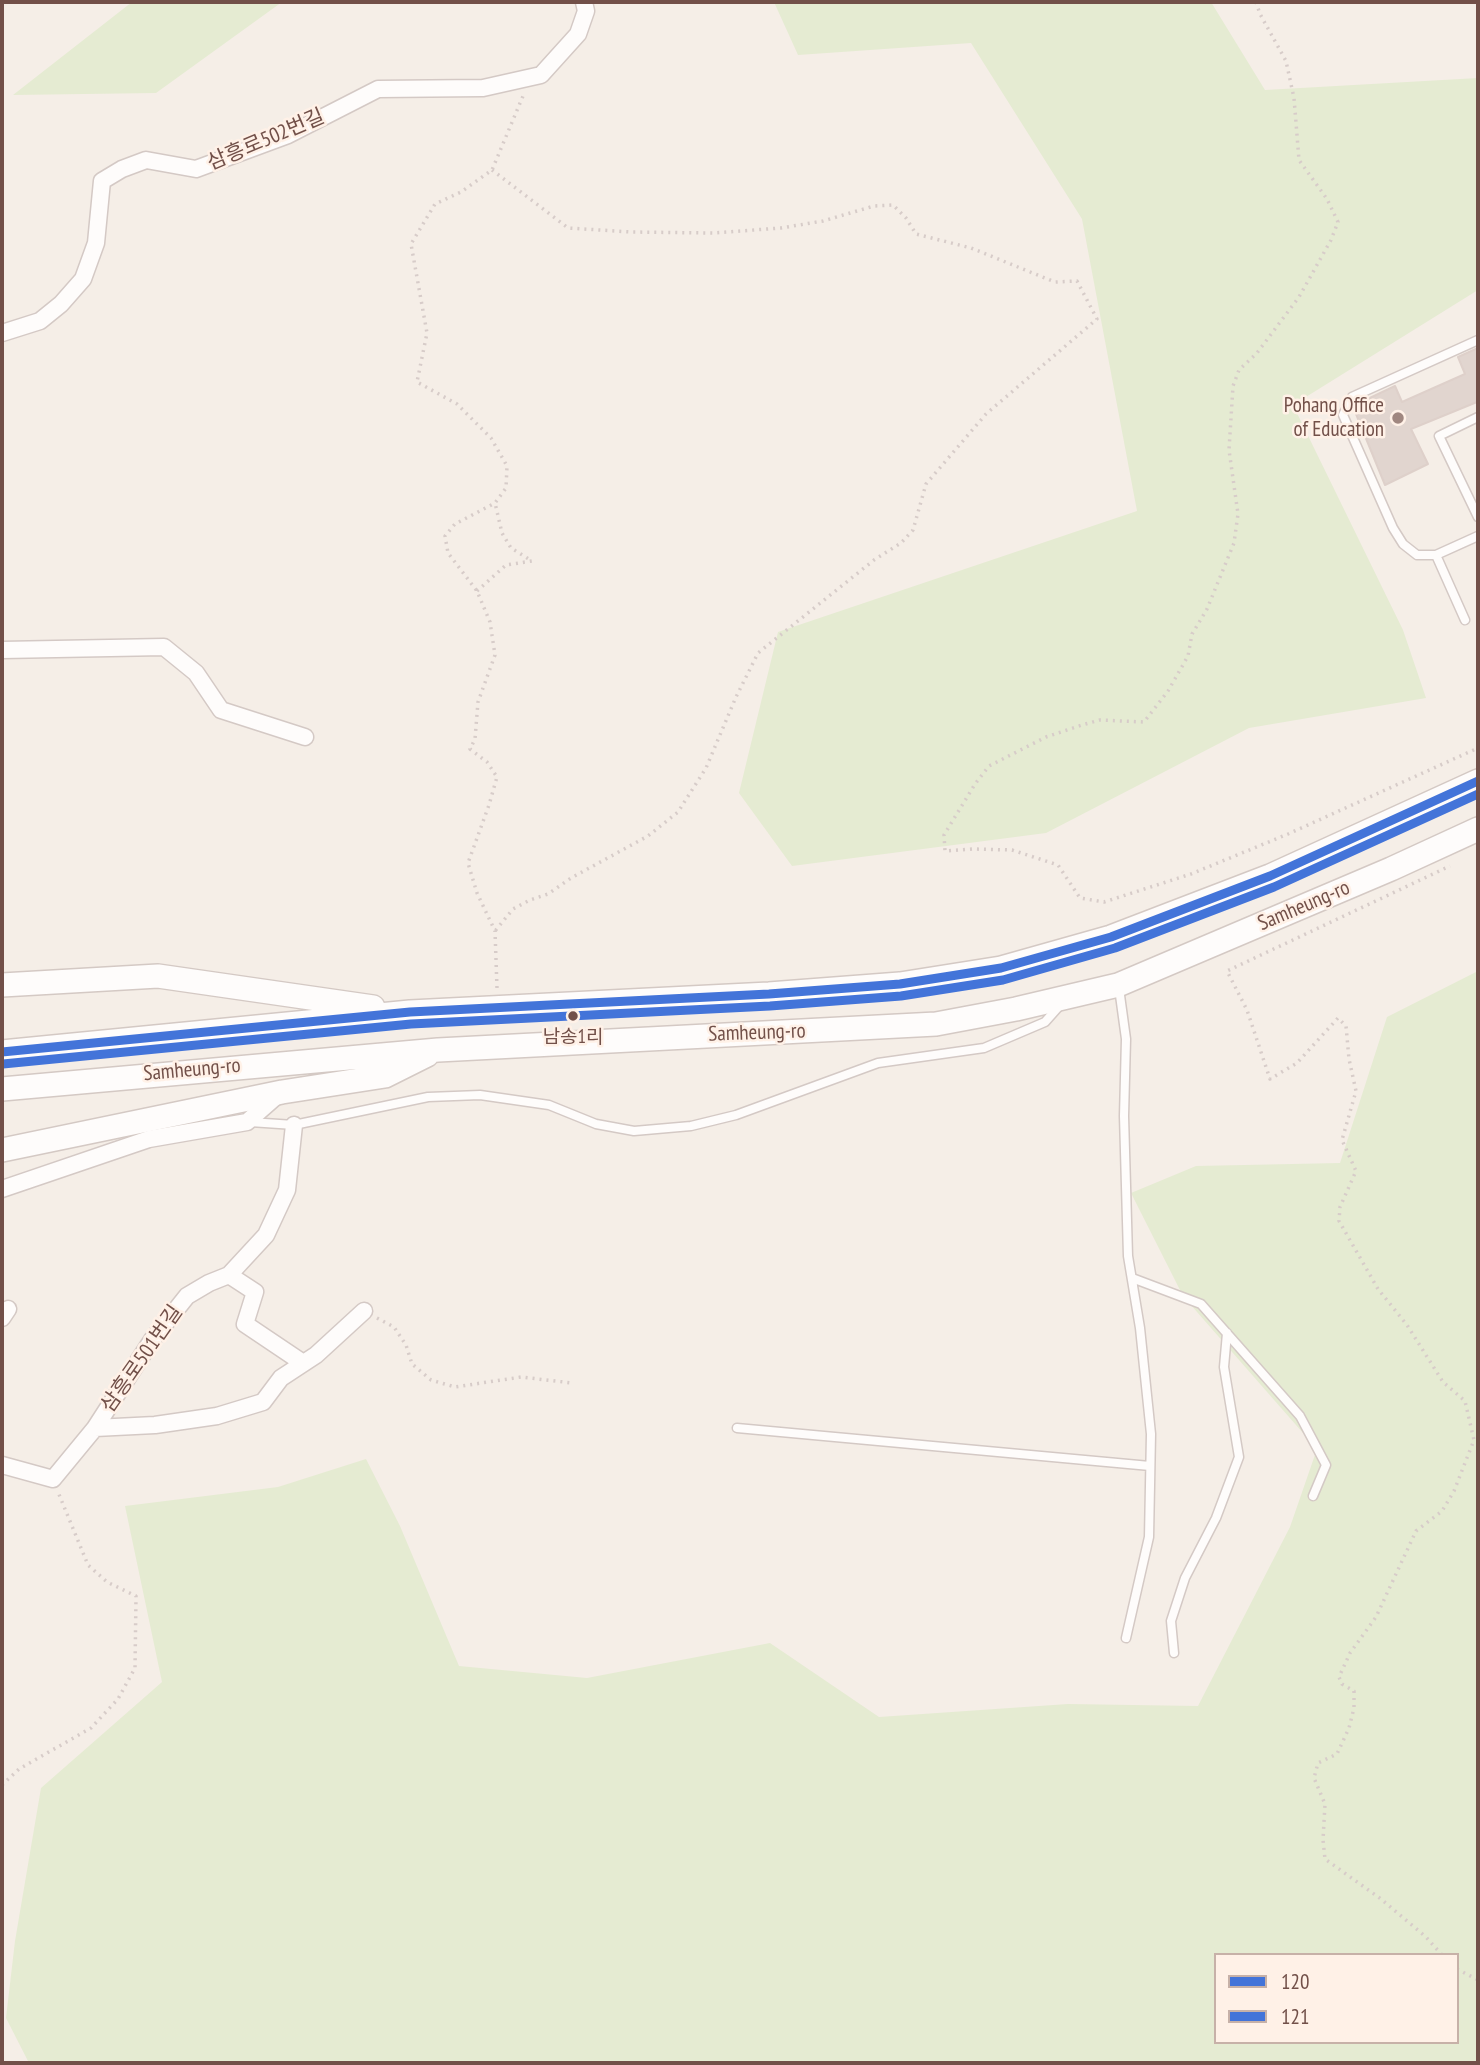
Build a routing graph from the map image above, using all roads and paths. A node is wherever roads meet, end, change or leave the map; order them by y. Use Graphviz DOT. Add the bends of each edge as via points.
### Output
graph roads {
  1 [pos="584,2"];
  2 [pos="1256,2"];
  3 [pos="531,77"];
  4 [pos="492,170"];
  5 [pos="2,333"];
  6 [pos="1478,340"];
  7 [pos="1478,417"];
  8 [pos="495,503"];
  9 [pos="1478,517"];
  10 [pos="1478,536"];
  11 [pos="1436,555"];
  12 [pos="477,591"];
  13 [pos="1465,620"];
  14 [pos="2,650"];
  15 [pos="305,737"];
  16 [pos="1478,748"];
  17 [pos="1478,781"];
  18 [pos="1478,830"];
  19 [pos="1453,865"];
  20 [pos="495,931"];
  21 [pos="2,985"];
  22 [pos="1118,985"];
  23 [pos="1068,997"];
  24 [pos="497,1008"];
  25 [pos="410,1012"];
  26 [pos="438,1049"];
  27 [pos="2,1052"];
  28 [pos="2,1089"];
  29 [pos="282,1092"];
  30 [pos="247,1122"];
  31 [pos="294,1125"];
  32 [pos="2,1150"];
  33 [pos="2,1189"];
  34 [pos="229,1275"];
  35 [pos="1132,1278"];
  36 [pos="364,1311"];
  37 [pos="1227,1333"];
  38 [pos="303,1363"];
  39 [pos="572,1383"];
  40 [pos="95,1428"];
  41 [pos="737,1429"];
  42 [pos="2,1465"];
  43 [pos="1150,1466"];
  44 [pos="53,1479"];
  45 [pos="1313,1496"];
  46 [pos="1126,1638"];
  47 [pos="1174,1653"];
  48 [pos="2,1785"];
  49 [pos="1440,1953"];
  50 [pos="1459,1970"];
  51 [pos="1478,1980"];
  1 -- 3 [label="street, 삼흥로502번길" via="586,11 578,34 541,75"];
  2 -- 16 [label="path" via="1286,61 1299,160 1338,222 1299,297 1239,370 1233,386 1229,450 1238,514 1234,543 1192,634 1188,656 1144,722 1101,720 1082,725 1046,737 989,766 944,835 945,851 1012,850 1058,865 1080,898 1104,902 1191,874"];
  3 -- 4 [label="path"];
  3 -- 5 [label="street, 삼흥로502번길" via="483,88 378,89 288,135 196,169 146,160 122,169 102,181 96,243 83,278 40,321"];
  4 -- 8 [label="path" via="435,204 411,244 427,333 417,382 457,404 491,438 507,466 506,488"];
  4 -- 20 [label="path" via="568,228 713,233 813,223 893,205 916,234 971,248 1055,282 1077,281 1097,319 986,415 926,484 913,530 901,543 758,653 706,768 678,812 648,836 513,909"];
  6 -- 11 [label="lane" via="1352,397 1343,415 1403,544 1417,555"];
  7 -- 9 [label="lane" via="1439,436"];
  8 -- 12 [label="path" via="455,524 446,536 448,553"];
  8 -- 12 [label="path" via="502,533 512,548 532,561 506,565"];
  10 -- 11 [label="lane"];
  11 -- 13 [label="lane"];
  12 -- 20 [label="path" via="490,622 495,654 478,702 470,749 497,777 468,863"];
  14 -- 15 [label="street" via="164,648 196,673 221,710"];
  17 -- 24 [label="main road, Samheung-ro" via="1270,876 1111,937 1001,968 887,985"];
  18 -- 22 [label="main road, Samheung-ro"];
  19 -- 49 [label="path" via="1227,971 1247,1010 1270,1079 1297,1063 1338,1018 1346,1026 1356,1091 1342,1140 1356,1171 1340,1207 1339,1221 1378,1289 1443,1382 1465,1401 1475,1440 1454,1491 1442,1511 1416,1531 1376,1617 1350,1653 1339,1678 1354,1690 1349,1728 1337,1754 1318,1763 1314,1778 1325,1804 1325,1859 1381,1899"];
  20 -- 24 [label="path"];
  21 -- 25 [label="main road" via="158,976"];
  22 -- 23 [label="main road, Samheung-ro"];
  22 -- 35 [label="lane" via="1126,1039 1124,1116"];
  23 -- 26 [label="main road, Samheung-ro" via="936,1024"];
  23 -- 31 [label="lane" via="1045,1022 984,1048 878,1063 736,1115 691,1126 634,1131 596,1124 548,1105 480,1095 428,1097"];
  24 -- 25 [label="main road, Samheung-ro"];
  25 -- 27 [label="main road, Samheung-ro"];
  26 -- 28 [label="main road, Samheung-ro"];
  26 -- 29 [label="main road" via="385,1076"];
  29 -- 30 [label="street"];
  29 -- 32 [label="main road"];
  30 -- 31 [label="lane"];
  30 -- 33 [label="street" via="149,1139"];
  31 -- 34 [label="street, 삼흥로501번길" via="287,1190 266,1235"];
  34 -- 38 [label="street" via="255,1292 245,1324"];
  34 -- 40 [label="street, 삼흥로501번길" via="187,1296 152,1340"];
  35 -- 37 [label="lane" via="1201,1304"];
  35 -- 43 [label="lane" via="1151,1434"];
  36 -- 38 [label="street, 삼흥로501번길"];
  36 -- 39 [label="path" via="394,1327 412,1364 431,1380 455,1387 522,1377"];
  37 -- 45 [label="lane" via="1300,1416 1326,1465"];
  37 -- 47 [label="lane" via="1224,1367 1238,1457 1216,1518 1185,1578 1171,1621"];
  38 -- 40 [label="street, 삼흥로501번길" via="281,1378 263,1402 217,1416"];
  40 -- 44 [label="street, 삼흥로501번길"];
  41 -- 43 [label="lane"];
  42 -- 44 [label="street"];
  43 -- 46 [label="lane" via="1149,1537"];
  44 -- 48 [label="path" via="88,1565 107,1582 136,1596 135,1668 118,1699 91,1728 19,1769"];
  50 -- 51 [label="path"];
}
